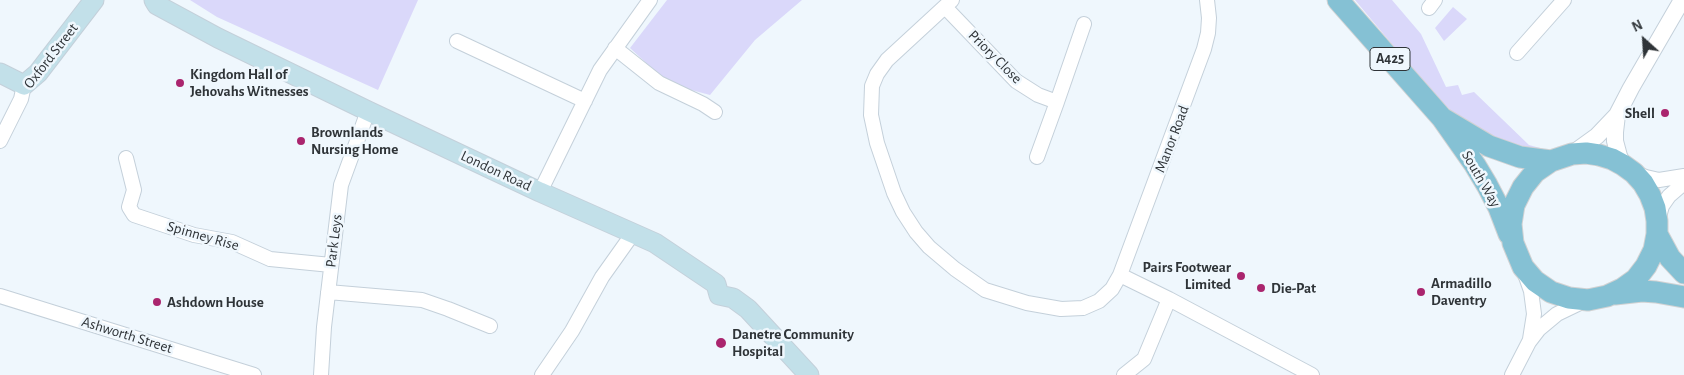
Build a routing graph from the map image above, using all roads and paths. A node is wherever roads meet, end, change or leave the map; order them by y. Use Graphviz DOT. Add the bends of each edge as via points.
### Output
graph roads {
  1 [pos="94,0"];
  2 [pos="154,0"];
  3 [pos="650,0"];
  4 [pos="1206,0"];
  5 [pos="1338,0"];
  6 [pos="1564,0"];
  7 [pos="1682,0"];
  8 [pos="949,3"];
  9 [pos="1084,24"];
  10 [pos="457,41"];
  11 [pos="615,48"];
  12 [pos="1517,53"];
  13 [pos="0,73"];
  14 [pos="24,85"];
  15 [pos="584,101"];
  16 [pos="1056,102"];
  17 [pos="368,111"];
  18 [pos="715,112"];
  19 [pos="1618,115"];
  20 [pos="1442,118"];
  21 [pos="0,141"];
  22 [pos="1572,154"];
  23 [pos="1038,157"];
  24 [pos="126,158"];
  25 [pos="1551,161"];
  26 [pos="1629,169"];
  27 [pos="1684,176"];
  28 [pos="1684,183"];
  29 [pos="540,192"];
  30 [pos="1657,228"];
  31 [pos="630,233"];
  32 [pos="1513,243"];
  33 [pos="331,265"];
  34 [pos="1523,267"];
  35 [pos="1684,272"];
  36 [pos="1120,275"];
  37 [pos="328,292"];
  38 [pos="0,296"];
  39 [pos="1684,297"];
  40 [pos="1597,298"];
  41 [pos="1169,299"];
  42 [pos="490,326"];
  43 [pos="1529,342"];
  44 [pos="254,375"];
  45 [pos="321,375"];
  46 [pos="542,375"];
  47 [pos="809,375"];
  48 [pos="1124,375"];
  49 [pos="1312,375"];
  50 [pos="1512,375"];
  1 -- 14 [label="main road, Oxford Street" via="38,73"];
  2 -- 17 [label="main road, London Road" via="157,5 218,38"];
  3 -- 11 [label="street"];
  4 -- 36 [label="street, Manor Road" via="1209,18 1204,49"];
  5 -- 20 [label="main road, South Way / A425"];
  6 -- 12 [label="street"];
  7 -- 19 [label="street"];
  8 -- 16 [label="street, Priory Close" via="1016,81"];
  8 -- 36 [label="street, Manor Road" via="887,60 872,86 871,119 902,212 929,247 955,269 985,290 1003,297 1060,309 1083,308 1112,289"];
  9 -- 16 [label="street"];
  10 -- 15 [label="street"];
  11 -- 15 [label="street"];
  11 -- 18 [label="street" via="660,83"];
  13 -- 14 [label="main road"];
  14 -- 21 [label="street, Oxford Street" via="21,99"];
  15 -- 29 [label="street"];
  16 -- 23 [label="street"];
  17 -- 29 [label="main road, London Road"];
  17 -- 33 [label="street, Park Leys" via="341,185"];
  19 -- 22 [label="street"];
  19 -- 26 [label="street" via="1615,141 1619,156"];
  20 -- 25 [label="main road, South Way / A425" via="1505,152"];
  20 -- 32 [label="main road, South Way / A425" via="1487,185"];
  22 -- 25 [label="main road"];
  22 -- 26 [label="main road" via="1599,155"];
  24 -- 33 [label="street, Spinney Rise" via="134,190 129,207 134,215 194,235 232,242 270,259"];
  25 -- 32 [label="main road" via="1535,172 1518,196 1511,224"];
  26 -- 27 [label="street" via="1646,178 1659,180"];
  26 -- 30 [label="main road" via="1650,195"];
  28 -- 30 [label="street" via="1668,196"];
  29 -- 31 [label="main road, London Road"];
  30 -- 35 [label="main road" via="1670,258"];
  30 -- 40 [label="main road" via="1654,250 1636,279 1622,289"];
  31 -- 46 [label="street"];
  31 -- 47 [label="main road, London Road" via="655,243 716,284 719,295 733,298 748,309"];
  32 -- 34 [label="main road"];
  33 -- 37 [label="street, Park Leys"];
  34 -- 40 [label="main road" via="1551,292 1569,298"];
  34 -- 43 [label="street" via="1534,314"];
  36 -- 41 [label="street"];
  37 -- 42 [label="street" via="422,300"];
  37 -- 45 [label="street, Park Leys"];
  38 -- 44 [label="street, Ashworth Street"];
  39 -- 40 [label="main road" via="1642,291"];
  40 -- 43 [label="street" via="1556,314"];
  41 -- 48 [label="street" via="1144,358"];
  41 -- 49 [label="street"];
  43 -- 50 [label="street"];
}
